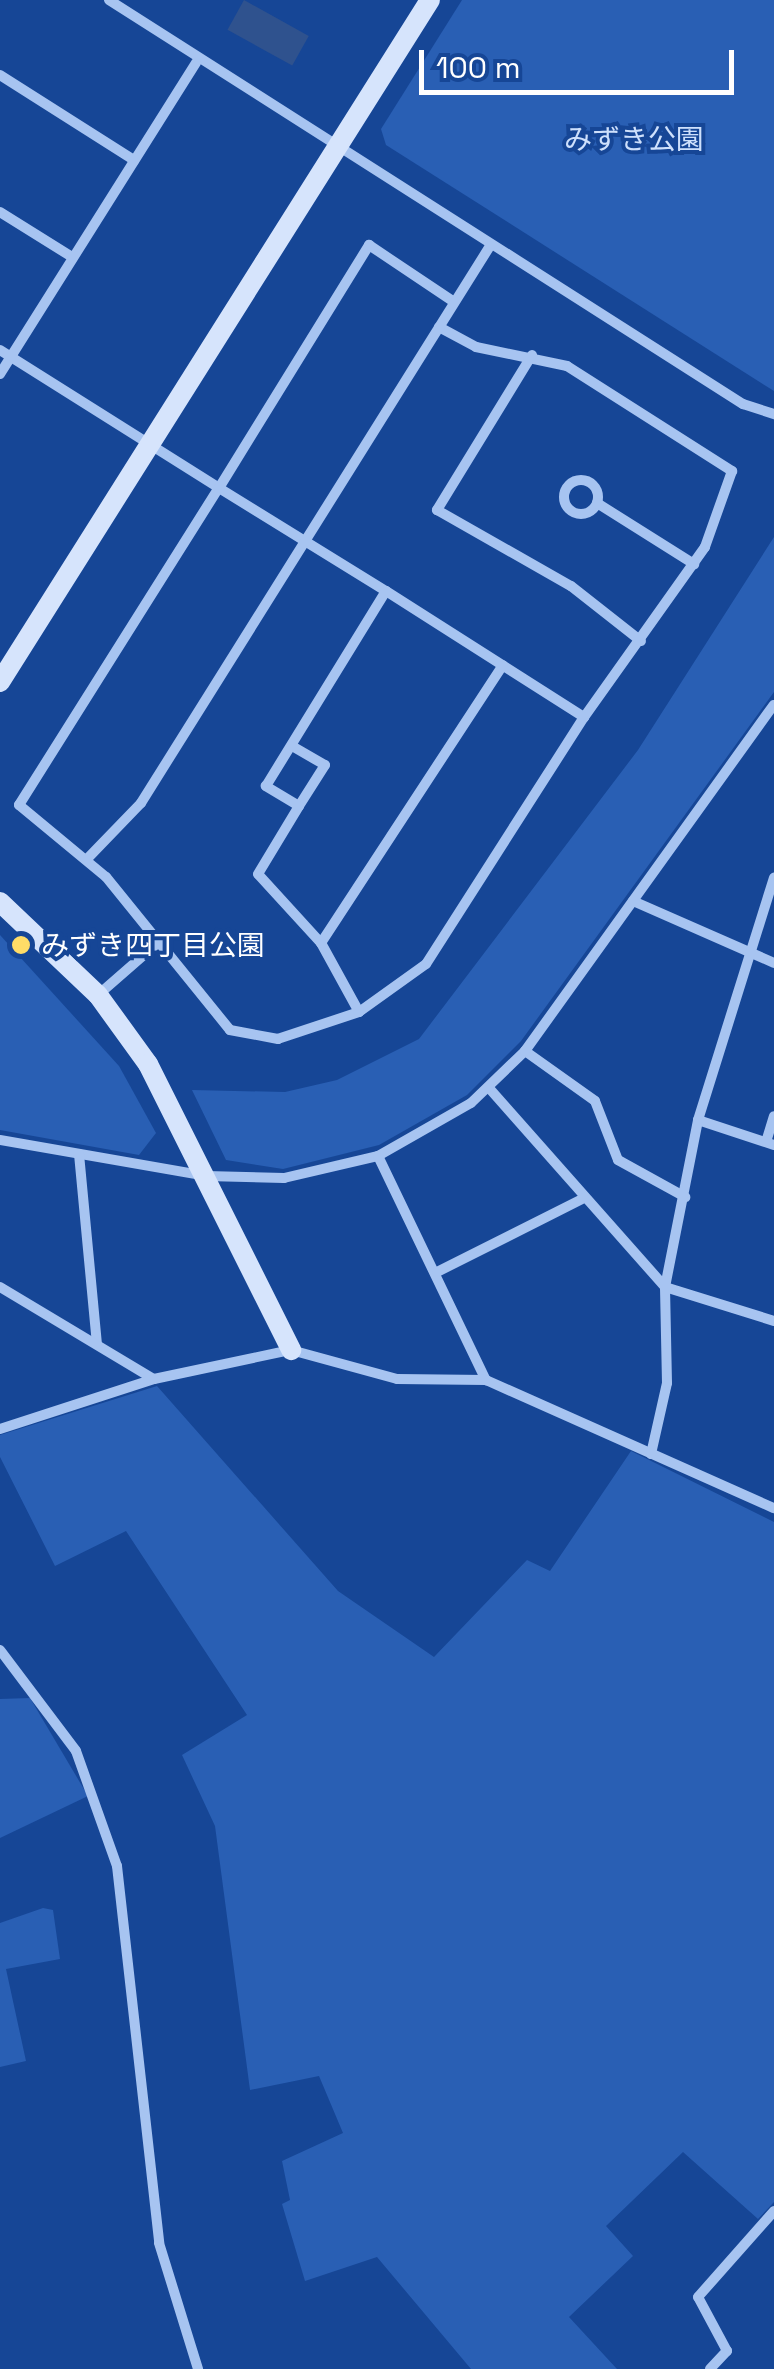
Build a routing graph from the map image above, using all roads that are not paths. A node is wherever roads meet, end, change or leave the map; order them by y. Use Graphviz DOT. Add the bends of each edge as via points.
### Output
graph roads {
  1 [pos="109,0"];
  2 [pos="430,0"];
  3 [pos="196,63"];
  4 [pos="0,75"];
  5 [pos="341,143"];
  6 [pos="134,160"];
  7 [pos="0,212"];
  8 [pos="490,246"];
  9 [pos="72,258"];
  10 [pos="454,302"];
  11 [pos="439,327"];
  12 [pos="0,350"];
  13 [pos="532,354"];
  14 [pos="11,356"];
  15 [pos="0,374"];
  16 [pos="774,414"];
  17 [pos="152,444"];
  18 [pos="219,488"];
  19 [pos="597,502"];
  20 [pos="305,541"];
  21 [pos="694,564"];
  22 [pos="386,591"];
  23 [pos="641,640"];
  24 [pos="503,665"];
  25 [pos="0,682"];
  26 [pos="774,705"];
  27 [pos="584,717"];
  28 [pos="292,746"];
  29 [pos="300,806"];
  30 [pos="86,859"];
  31 [pos="774,878"];
  32 [pos="633,900"];
  33 [pos="0,902"];
  34 [pos="161,940"];
  35 [pos="321,943"];
  36 [pos="749,956"];
  37 [pos="774,963"];
  38 [pos="98,995"];
  39 [pos="358,1012"];
  40 [pos="525,1051"];
  41 [pos="489,1088"];
  42 [pos="774,1116"];
  43 [pos="698,1120"];
  44 [pos="0,1140"];
  45 [pos="770,1143"];
  46 [pos="80,1154"];
  47 [pos="378,1156"];
  48 [pos="206,1176"];
  49 [pos="685,1197"];
  50 [pos="584,1198"];
  51 [pos="436,1272"];
  52 [pos="0,1287"];
  53 [pos="665,1288"];
  54 [pos="774,1321"];
  55 [pos="97,1344"];
  56 [pos="291,1350"];
  57 [pos="154,1379"];
  58 [pos="486,1380"];
  59 [pos="0,1429"];
  60 [pos="652,1454"];
  61 [pos="774,1508"];
  62 [pos="0,1650"];
  63 [pos="774,2211"];
  64 [pos="198,2369"];
  65 [pos="710,2369"];
  1 -- 3 [label="street"];
  2 -- 5 [label="street"];
  3 -- 5 [label="street"];
  3 -- 6 [label="street"];
  4 -- 6 [label="street"];
  5 -- 8 [label="street"];
  5 -- 17 [label="street"];
  6 -- 9 [label="street"];
  7 -- 9 [label="street"];
  8 -- 10 [label="street"];
  8 -- 16 [label="street"];
  9 -- 14 [label="street"];
  10 -- 11 [label="street"];
  10 -- 18 [label="street" via="369,245"];
  11 -- 13 [label="street" via="476,346"];
  11 -- 20 [label="street"];
  12 -- 14 [label="street"];
  13 -- 21 [label="street" via="567,366 732,471"];
  13 -- 23 [label="street" via="437,510 570,586"];
  14 -- 15 [label="street"];
  14 -- 17 [label="street"];
  17 -- 18 [label="street"];
  17 -- 25 [label="street"];
  18 -- 20 [label="street"];
  18 -- 30 [label="street" via="19,805"];
  19 -- 21 [label="street"];
  20 -- 22 [label="street"];
  20 -- 30 [label="street" via="140,802"];
  21 -- 23 [label="street"];
  22 -- 24 [label="street"];
  22 -- 28 [label="street"];
  23 -- 27 [label="street"];
  24 -- 27 [label="street"];
  24 -- 35 [label="street"];
  26 -- 32 [label="street"];
  27 -- 39 [label="street" via="436,951"];
  28 -- 29 [label="street" via="325,766"];
  28 -- 29 [label="street" via="266,786"];
  29 -- 35 [label="street" via="258,874"];
  30 -- 34 [label="street"];
  31 -- 36 [label="street"];
  32 -- 36 [label="street"];
  32 -- 40 [label="street"];
  33 -- 38 [label="street"];
  34 -- 38 [label="street"];
  34 -- 39 [label="street" via="230,1030 248,1038 278,1040"];
  35 -- 39 [label="street"];
  36 -- 37 [label="street"];
  36 -- 43 [label="street"];
  38 -- 48 [label="street" via="148,1064"];
  40 -- 41 [label="street"];
  40 -- 49 [label="street" via="595,1101 618,1160"];
  41 -- 47 [label="street"];
  41 -- 50 [label="street"];
  42 -- 45 [label="street"];
  43 -- 45 [label="street"];
  43 -- 49 [label="street"];
  44 -- 46 [label="street"];
  46 -- 48 [label="street"];
  46 -- 55 [label="street"];
  47 -- 48 [label="street" via="284,1178"];
  47 -- 51 [label="street"];
  48 -- 56 [label="street"];
  49 -- 53 [label="street"];
  50 -- 51 [label="street"];
  50 -- 53 [label="street"];
  51 -- 58 [label="street"];
  52 -- 55 [label="street"];
  53 -- 54 [label="street"];
  53 -- 60 [label="street" via="667,1383"];
  55 -- 57 [label="street"];
  56 -- 57 [label="street"];
  56 -- 58 [label="street" via="398,1379"];
  57 -- 59 [label="street"];
  58 -- 60 [label="street"];
  60 -- 61 [label="street"];
  62 -- 64 [label="street" via="76,1752 117,1866 159,2243"];
  63 -- 65 [label="street" via="698,2298 726,2350"];
}
